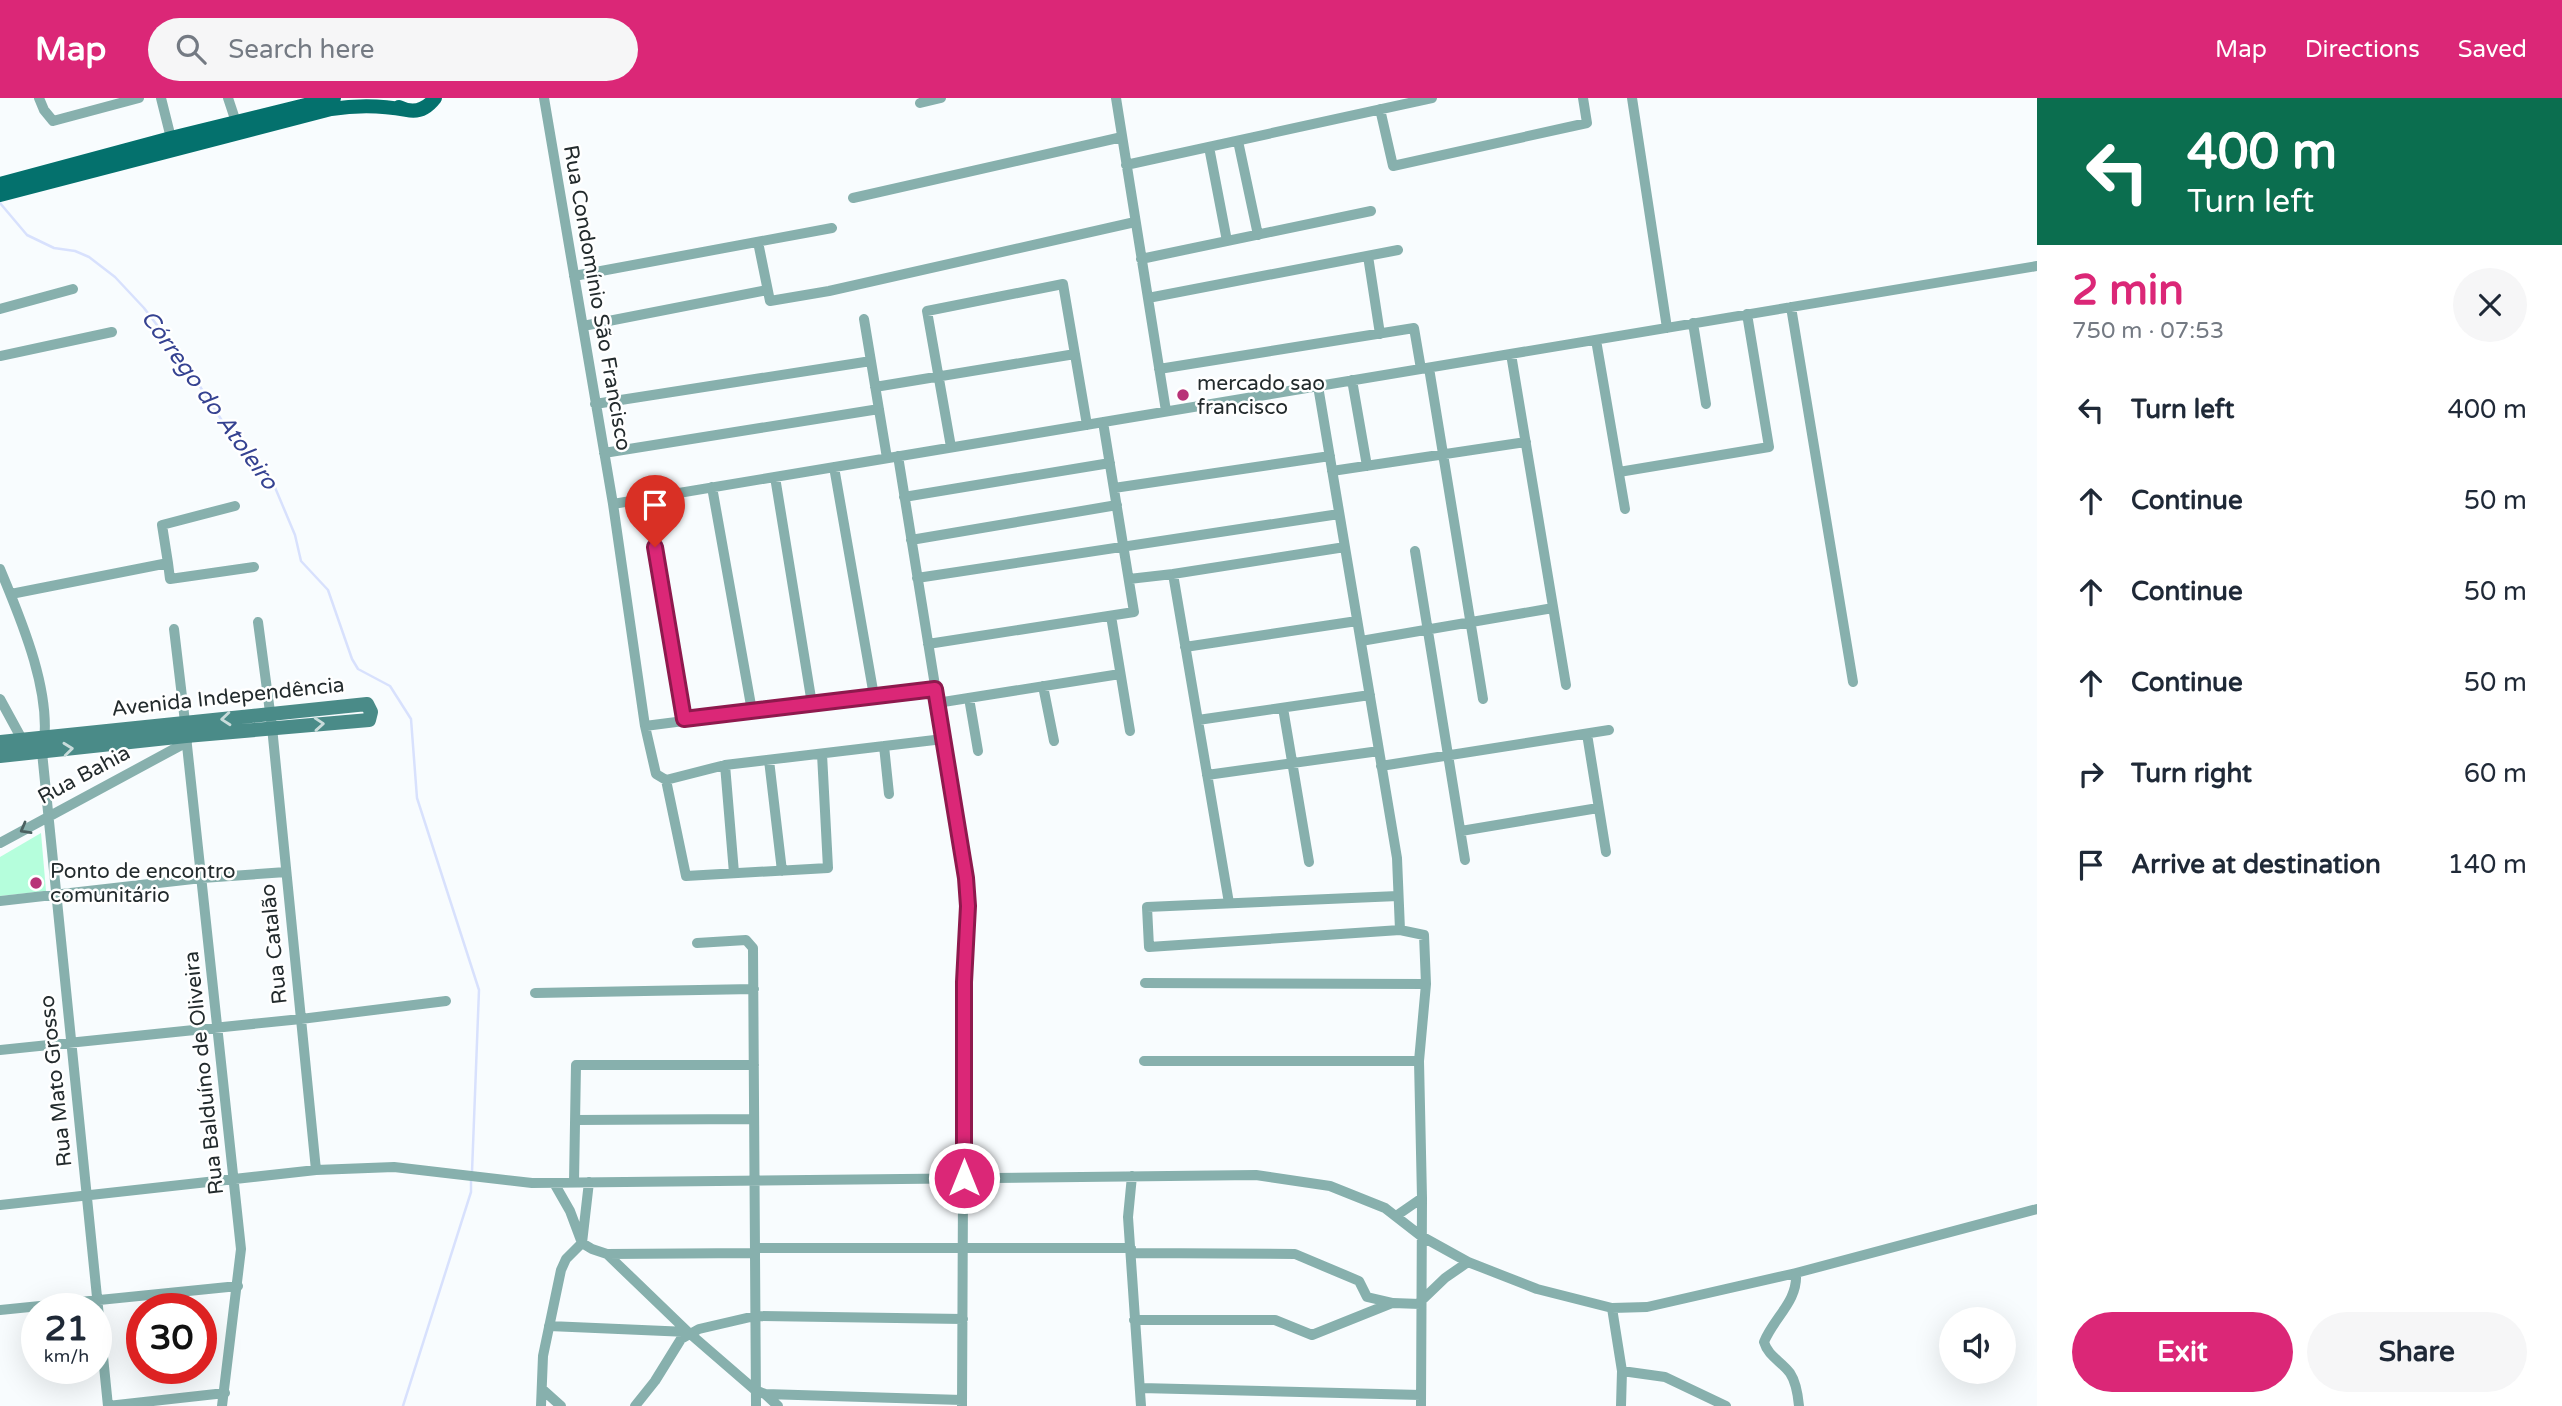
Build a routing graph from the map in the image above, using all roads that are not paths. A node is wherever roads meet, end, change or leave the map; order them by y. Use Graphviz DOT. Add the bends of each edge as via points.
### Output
graph roads {
  1 [pos="39,98"];
  2 [pos="139,98"];
  3 [pos="162,98"];
  4 [pos="228,98"];
  5 [pos="334,98"];
  6 [pos="391,98"];
  7 [pos="435,98"];
  8 [pos="544,98"];
  9 [pos="941,98"];
  10 [pos="1116,98"];
  11 [pos="1432,98"];
  12 [pos="1583,98"];
  13 [pos="1632,98"];
  14 [pos="294,103"];
  15 [pos="920,103"];
  16 [pos="406,110"];
  17 [pos="1380,110"];
  18 [pos="236,122"];
  19 [pos="1122,137"];
  20 [pos="172,138"];
  21 [pos="1238,141"];
  22 [pos="1209,147"];
  23 [pos="1126,165"];
  24 [pos="4,188"];
  25 [pos="853,198"];
  26 [pos="1371,211"];
  27 [pos="1135,222"];
  28 [pos="832,228"];
  29 [pos="1258,235"];
  30 [pos="1227,241"];
  31 [pos="758,242"];
  32 [pos="1398,250"];
  33 [pos="1368,256"];
  34 [pos="1141,258"];
  35 [pos="2037,266"];
  36 [pos="574,276"];
  37 [pos="73,289"];
  38 [pos="769,295"];
  39 [pos="1148,298"];
  40 [pos="1791,307"];
  41 [pos="0,309"];
  42 [pos="1747,314"];
  43 [pos="864,319"];
  44 [pos="1693,323"];
  45 [pos="583,326"];
  46 [pos="1667,328"];
  47 [pos="113,332"];
  48 [pos="1380,334"];
  49 [pos="1596,340"];
  50 [pos="1075,354"];
  51 [pos="1511,354"];
  52 [pos="0,356"];
  53 [pos="871,361"];
  54 [pos="1425,368"];
  55 [pos="1159,369"];
  56 [pos="939,377"];
  57 [pos="1352,380"];
  58 [pos="1318,386"];
  59 [pos="875,387"];
  60 [pos="595,404"];
  61 [pos="1706,404"];
  62 [pos="879,409"];
  63 [pos="1166,411"];
  64 [pos="1104,422"];
  65 [pos="1087,425"];
  66 [pos="1526,442"];
  67 [pos="951,447"];
  68 [pos="604,453"];
  69 [pos="1443,455"];
  70 [pos="1330,456"];
  71 [pos="892,457"];
  72 [pos="1110,463"];
  73 [pos="1367,466"];
  74 [pos="834,467"];
  75 [pos="1332,471"];
  76 [pos="1619,472"];
  77 [pos="775,477"];
  78 [pos="712,487"];
  79 [pos="1114,488"];
  80 [pos="904,497"];
  81 [pos="647,498"];
  82 [pos="613,504"];
  83 [pos="1117,505"];
  84 [pos="235,506"];
  85 [pos="1625,509"];
  86 [pos="1339,514"];
  87 [pos="911,540"];
  88 [pos="1124,546"];
  89 [pos="1345,547"];
  90 [pos="1415,551"];
  91 [pos="168,563"];
  92 [pos="254,567"];
  93 [pos="0,569"];
  94 [pos="1173,574"];
  95 [pos="917,578"];
  96 [pos="1129,579"];
  97 [pos="10,594"];
  98 [pos="1553,608"];
  99 [pos="1111,615"];
  100 [pos="1357,621"];
  101 [pos="258,622"];
  102 [pos="1471,622"];
  103 [pos="174,629"];
  104 [pos="1427,630"];
  105 [pos="1361,641"];
  106 [pos="928,645"];
  107 [pos="1185,647"];
  108 [pos="1120,674"];
  109 [pos="1853,682"];
  110 [pos="1566,685"];
  111 [pos="1043,686"];
  112 [pos="935,689"];
  113 [pos="1370,695"];
  114 [pos="874,696"];
  115 [pos="969,698"];
  116 [pos="0,699"];
  117 [pos="1483,699"];
  118 [pos="937,703"];
  119 [pos="812,704"];
  120 [pos="1283,708"];
  121 [pos="752,711"];
  122 [pos="684,719"];
  123 [pos="1198,720"];
  124 [pos="271,721"];
  125 [pos="645,726"];
  126 [pos="1609,730"];
  127 [pos="1130,732"];
  128 [pos="186,733"];
  129 [pos="1587,734"];
  130 [pos="23,739"];
  131 [pos="943,740"];
  132 [pos="1054,741"];
  133 [pos="0,742"];
  134 [pos="884,746"];
  135 [pos="38,748"];
  136 [pos="978,751"];
  137 [pos="1379,751"];
  138 [pos="822,754"];
  139 [pos="0,757"];
  140 [pos="1448,757"];
  141 [pos="769,760"];
  142 [pos="1293,763"];
  143 [pos="724,765"];
  144 [pos="1381,766"];
  145 [pos="1207,775"];
  146 [pos="666,780"];
  147 [pos="889,793"];
  148 [pos="1598,808"];
  149 [pos="49,816"];
  150 [pos="1461,831"];
  151 [pos="0,843"];
  152 [pos="1606,852"];
  153 [pos="1465,860"];
  154 [pos="1309,862"];
  155 [pos="782,871"];
  156 [pos="286,872"];
  157 [pos="734,873"];
  158 [pos="202,878"];
  159 [pos="55,895"];
  160 [pos="1398,896"];
  161 [pos="0,901"];
  162 [pos="1229,903"];
  163 [pos="1400,930"];
  164 [pos="697,943"];
  165 [pos="1145,983"];
  166 [pos="1426,984"];
  167 [pos="754,989"];
  168 [pos="535,993"];
  169 [pos="446,1001"];
  170 [pos="301,1019"];
  171 [pos="219,1027"];
  172 [pos="71,1043"];
  173 [pos="0,1050"];
  174 [pos="1144,1061"];
  175 [pos="1419,1061"];
  176 [pos="754,1065"];
  177 [pos="754,1119"];
  178 [pos="575,1120"];
  179 [pos="316,1170"];
  180 [pos="1132,1176"];
  181 [pos="964,1178"];
  182 [pos="755,1180"];
  183 [pos="235,1181"];
  184 [pos="574,1182"];
  185 [pos="589,1182"];
  186 [pos="554,1183"];
  187 [pos="88,1196"];
  188 [pos="1422,1198"];
  189 [pos="0,1205"];
  190 [pos="2037,1209"];
  191 [pos="1396,1216"];
  192 [pos="1421,1236"];
  193 [pos="582,1242"];
  194 [pos="963,1248"];
  195 [pos="1131,1250"];
  196 [pos="755,1251"];
  197 [pos="607,1254"];
  198 [pos="1468,1262"];
  199 [pos="1796,1273"];
  200 [pos="238,1286"];
  201 [pos="96,1293"];
  202 [pos="112,1299"];
  203 [pos="1393,1303"];
  204 [pos="1420,1303"];
  205 [pos="21,1308"];
  206 [pos="1612,1308"];
  207 [pos="0,1310"];
  208 [pos="754,1316"];
  209 [pos="963,1319"];
  210 [pos="1134,1320"];
  211 [pos="549,1326"];
  212 [pos="688,1332"];
  213 [pos="1622,1371"];
  214 [pos="106,1384"];
  215 [pos="1141,1388"];
  216 [pos="542,1389"];
  217 [pos="760,1392"];
  218 [pos="225,1393"];
  219 [pos="1421,1400"];
  220 [pos="962,1403"];
  221 [pos="558,1405"];
  222 [pos="108,1406"];
  223 [pos="222,1406"];
  224 [pos="541,1406"];
  225 [pos="635,1406"];
  226 [pos="755,1406"];
  227 [pos="778,1406"];
  228 [pos="1141,1406"];
  229 [pos="1621,1406"];
  230 [pos="1726,1406"];
  231 [pos="1799,1406"];
  1 -- 2 [label="street" via="53,121"];
  3 -- 20 [label="street"];
  4 -- 18 [label="street"];
  5 -- 14 [label="main road"];
  6 -- 16 [label="main road"];
  7 -- 16 [label="main road" via="422,109"];
  8 -- 36 [label="street, Rua Condomínio São Francisco"];
  9 -- 15 [label="street"];
  10 -- 19 [label="street"];
  11 -- 17 [label="street"];
  12 -- 17 [label="street" via="1587,123 1393,166"];
  13 -- 46 [label="street"];
  14 -- 18 [label="main road"];
  16 -- 24 [label="main road" via="356,105 331,109"];
  17 -- 21 [label="street"];
  18 -- 20 [label="main road"];
  19 -- 23 [label="street"];
  19 -- 25 [label="street"];
  20 -- 24 [label="main road"];
  21 -- 22 [label="street"];
  21 -- 29 [label="street"];
  22 -- 23 [label="street"];
  22 -- 30 [label="street"];
  23 -- 27 [label="street"];
  26 -- 29 [label="street"];
  27 -- 34 [label="street"];
  27 -- 38 [label="street" via="858,284"];
  28 -- 31 [label="street"];
  29 -- 30 [label="street"];
  30 -- 34 [label="street"];
  31 -- 36 [label="street"];
  31 -- 38 [label="street"];
  32 -- 33 [label="street"];
  33 -- 39 [label="street"];
  33 -- 48 [label="street"];
  34 -- 39 [label="street"];
  35 -- 40 [label="street"];
  36 -- 45 [label="street, Rua Condomínio São Francisco"];
  37 -- 41 [label="street"];
  38 -- 45 [label="street"];
  39 -- 55 [label="street"];
  40 -- 42 [label="street"];
  40 -- 109 [label="street"];
  42 -- 44 [label="street"];
  42 -- 76 [label="street" via="1769,447"];
  43 -- 53 [label="street"];
  44 -- 46 [label="street"];
  44 -- 61 [label="street"];
  45 -- 60 [label="street, Rua Condomínio São Francisco"];
  46 -- 49 [label="street"];
  47 -- 52 [label="street"];
  48 -- 54 [label="street" via="1414,328"];
  48 -- 55 [label="street"];
  49 -- 51 [label="street"];
  49 -- 76 [label="street"];
  50 -- 56 [label="street"];
  50 -- 56 [label="street" via="1063,284 928,311"];
  50 -- 65 [label="street"];
  51 -- 54 [label="street"];
  51 -- 66 [label="street"];
  53 -- 59 [label="street"];
  53 -- 60 [label="street"];
  54 -- 57 [label="street"];
  54 -- 69 [label="street"];
  55 -- 63 [label="street"];
  56 -- 59 [label="street"];
  56 -- 67 [label="street"];
  57 -- 58 [label="street"];
  57 -- 73 [label="street"];
  58 -- 63 [label="street"];
  58 -- 70 [label="street"];
  59 -- 62 [label="street"];
  60 -- 68 [label="street, Rua Condomínio São Francisco"];
  62 -- 68 [label="street"];
  62 -- 71 [label="street"];
  63 -- 64 [label="street"];
  64 -- 65 [label="street"];
  64 -- 72 [label="street"];
  65 -- 67 [label="street"];
  66 -- 69 [label="street"];
  66 -- 98 [label="street"];
  67 -- 71 [label="street"];
  68 -- 82 [label="street, Rua Condomínio São Francisco"];
  69 -- 73 [label="street"];
  69 -- 102 [label="street"];
  70 -- 75 [label="street"];
  70 -- 79 [label="street"];
  71 -- 74 [label="street"];
  71 -- 80 [label="street"];
  72 -- 79 [label="street"];
  72 -- 80 [label="street"];
  73 -- 75 [label="street"];
  74 -- 77 [label="street"];
  74 -- 114 [label="street"];
  75 -- 86 [label="street"];
  76 -- 85 [label="street"];
  77 -- 78 [label="street"];
  77 -- 119 [label="street"];
  78 -- 81 [label="street"];
  78 -- 121 [label="street"];
  79 -- 83 [label="street"];
  80 -- 87 [label="street"];
  81 -- 82 [label="street"];
  81 -- 122 [label="street"];
  82 -- 125 [label="street, Rua Condomínio São Francisco"];
  83 -- 87 [label="street"];
  83 -- 88 [label="street"];
  84 -- 91 [label="street" via="162,525"];
  86 -- 88 [label="street"];
  86 -- 89 [label="street"];
  87 -- 95 [label="street"];
  88 -- 95 [label="street"];
  88 -- 96 [label="street"];
  89 -- 94 [label="street"];
  89 -- 100 [label="street"];
  90 -- 104 [label="street"];
  91 -- 92 [label="street" via="170,579"];
  91 -- 97 [label="street"];
  93 -- 97 [label="street"];
  94 -- 96 [label="street"];
  94 -- 107 [label="street"];
  95 -- 106 [label="street"];
  96 -- 99 [label="street" via="1134,612"];
  97 -- 135 [label="street" via="35,665"];
  98 -- 102 [label="street"];
  98 -- 110 [label="street"];
  99 -- 106 [label="street"];
  99 -- 108 [label="street"];
  100 -- 105 [label="street"];
  100 -- 107 [label="street"];
  101 -- 124 [label="street, Rua Catalão"];
  102 -- 104 [label="street"];
  102 -- 117 [label="street"];
  103 -- 128 [label="street, Rua Balduíno de Oliveira"];
  104 -- 105 [label="street"];
  104 -- 140 [label="street"];
  105 -- 113 [label="street"];
  106 -- 112 [label="street"];
  107 -- 123 [label="street"];
  108 -- 111 [label="street"];
  108 -- 127 [label="street"];
  111 -- 115 [label="street"];
  111 -- 132 [label="street"];
  112 -- 114 [label="street"];
  112 -- 118 [label="street"];
  113 -- 120 [label="street"];
  113 -- 137 [label="street"];
  114 -- 119 [label="street"];
  115 -- 118 [label="street"];
  115 -- 136 [label="street"];
  116 -- 130 [label="street"];
  118 -- 131 [label="street"];
  119 -- 121 [label="street"];
  120 -- 123 [label="street"];
  120 -- 142 [label="street"];
  121 -- 122 [label="street"];
  122 -- 125 [label="street"];
  123 -- 145 [label="street"];
  124 -- 124 [label="street, Avenida Independência, one-way" via="369,720 371,712 367,704"];
  124 -- 128 [label="street, Avenida Independência"];
  124 -- 156 [label="street, Rua Catalão"];
  125 -- 146 [label="street, Rua Condomínio São Francisco" via="656,774"];
  126 -- 129 [label="street"];
  128 -- 135 [label="street, Avenida Independência"];
  128 -- 149 [label="street, Rua Bahia"];
  128 -- 158 [label="street, Rua Balduíno de Oliveira"];
  129 -- 140 [label="street"];
  129 -- 148 [label="street"];
  130 -- 133 [label="street, Avenida Independência"];
  130 -- 135 [label="street, Avenida Independência"];
  130 -- 135 [label="street"];
  131 -- 134 [label="street"];
  131 -- 181 [label="street" via="968,906"];
  134 -- 138 [label="street"];
  134 -- 147 [label="street"];
  135 -- 139 [label="street, Avenida Independência"];
  135 -- 149 [label="street, Rua Mato Grosso"];
  137 -- 142 [label="street"];
  137 -- 144 [label="street"];
  138 -- 141 [label="street"];
  138 -- 155 [label="street" via="828,868"];
  140 -- 144 [label="street"];
  140 -- 150 [label="street"];
  141 -- 143 [label="street"];
  141 -- 155 [label="street"];
  142 -- 145 [label="street"];
  142 -- 154 [label="street"];
  143 -- 146 [label="street"];
  143 -- 157 [label="street"];
  144 -- 160 [label="street" via="1397,858"];
  145 -- 162 [label="street"];
  146 -- 157 [label="street, Rua Condomínio São Francisco" via="686,876"];
  148 -- 150 [label="street"];
  148 -- 152 [label="street"];
  149 -- 151 [label="street, Rua Bahia, one-way"];
  149 -- 159 [label="street, Rua Mato Grosso"];
  150 -- 153 [label="street"];
  155 -- 157 [label="street"];
  156 -- 158 [label="street"];
  156 -- 170 [label="street, Rua Catalão"];
  158 -- 159 [label="street"];
  158 -- 171 [label="street, Rua Balduíno de Oliveira"];
  159 -- 161 [label="street"];
  159 -- 172 [label="street, Rua Mato Grosso"];
  160 -- 162 [label="street"];
  160 -- 163 [label="street"];
  162 -- 163 [label="street" via="1147,906 1149,947"];
  163 -- 166 [label="street" via="1424,935"];
  164 -- 167 [label="street" via="738,939 751,943"];
  165 -- 166 [label="street"];
  166 -- 175 [label="street"];
  167 -- 168 [label="street"];
  167 -- 176 [label="street"];
  169 -- 170 [label="street"];
  170 -- 171 [label="street"];
  170 -- 179 [label="street, Rua Catalão"];
  171 -- 172 [label="street"];
  171 -- 183 [label="street, Rua Balduíno de Oliveira"];
  172 -- 173 [label="street"];
  172 -- 187 [label="street, Rua Mato Grosso"];
  174 -- 175 [label="street"];
  175 -- 188 [label="street"];
  176 -- 177 [label="street"];
  176 -- 178 [label="street" via="576,1065"];
  177 -- 178 [label="street"];
  177 -- 182 [label="street"];
  178 -- 184 [label="street"];
  179 -- 183 [label="street"];
  179 -- 186 [label="street" via="394,1167"];
  180 -- 181 [label="street"];
  180 -- 191 [label="street" via="1256,1175 1330,1186"];
  180 -- 195 [label="street"];
  181 -- 182 [label="street"];
  181 -- 194 [label="street"];
  182 -- 185 [label="street"];
  182 -- 196 [label="street"];
  183 -- 187 [label="street"];
  183 -- 200 [label="street, Rua Balduíno de Oliveira" via="242,1249"];
  184 -- 185 [label="street"];
  184 -- 186 [label="street"];
  185 -- 193 [label="street"];
  186 -- 193 [label="street"];
  187 -- 189 [label="street"];
  187 -- 201 [label="street, Rua Mato Grosso"];
  188 -- 191 [label="street"];
  188 -- 192 [label="street"];
  190 -- 199 [label="street"];
  191 -- 192 [label="street"];
  192 -- 198 [label="street"];
  192 -- 204 [label="street"];
  193 -- 197 [label="street"];
  193 -- 211 [label="street" via="561,1270"];
  194 -- 195 [label="street"];
  194 -- 196 [label="street"];
  194 -- 209 [label="street"];
  195 -- 203 [label="street" via="1295,1254 1359,1280 1367,1297"];
  195 -- 210 [label="street"];
  196 -- 197 [label="street"];
  196 -- 208 [label="street"];
  197 -- 212 [label="street"];
  198 -- 204 [label="street"];
  198 -- 206 [label="street" via="1537,1289"];
  199 -- 206 [label="street" via="1647,1307"];
  199 -- 231 [label="street" via="1793,1296 1764,1342 1766,1350 1790,1373"];
  200 -- 202 [label="street"];
  200 -- 218 [label="street, Rua Balduíno de Oliveira"];
  203 -- 204 [label="street"];
  203 -- 210 [label="street" via="1312,1335 1275,1320"];
  204 -- 219 [label="street"];
  205 -- 207 [label="street"];
  206 -- 213 [label="street"];
  208 -- 209 [label="street"];
  208 -- 212 [label="street"];
  208 -- 217 [label="street"];
  209 -- 220 [label="street"];
  210 -- 215 [label="street"];
  211 -- 212 [label="street"];
  211 -- 216 [label="street"];
  212 -- 217 [label="street"];
  212 -- 225 [label="street"];
  213 -- 229 [label="street"];
  213 -- 230 [label="street" via="1665,1377"];
  214 -- 222 [label="street, Rua Mato Grosso"];
  215 -- 219 [label="street"];
  215 -- 228 [label="street"];
  216 -- 221 [label="street"];
  216 -- 224 [label="street"];
  217 -- 220 [label="street"];
  217 -- 226 [label="street"];
  217 -- 227 [label="street"];
  218 -- 222 [label="street"];
  218 -- 223 [label="street, Rua Balduíno de Oliveira"];
}
